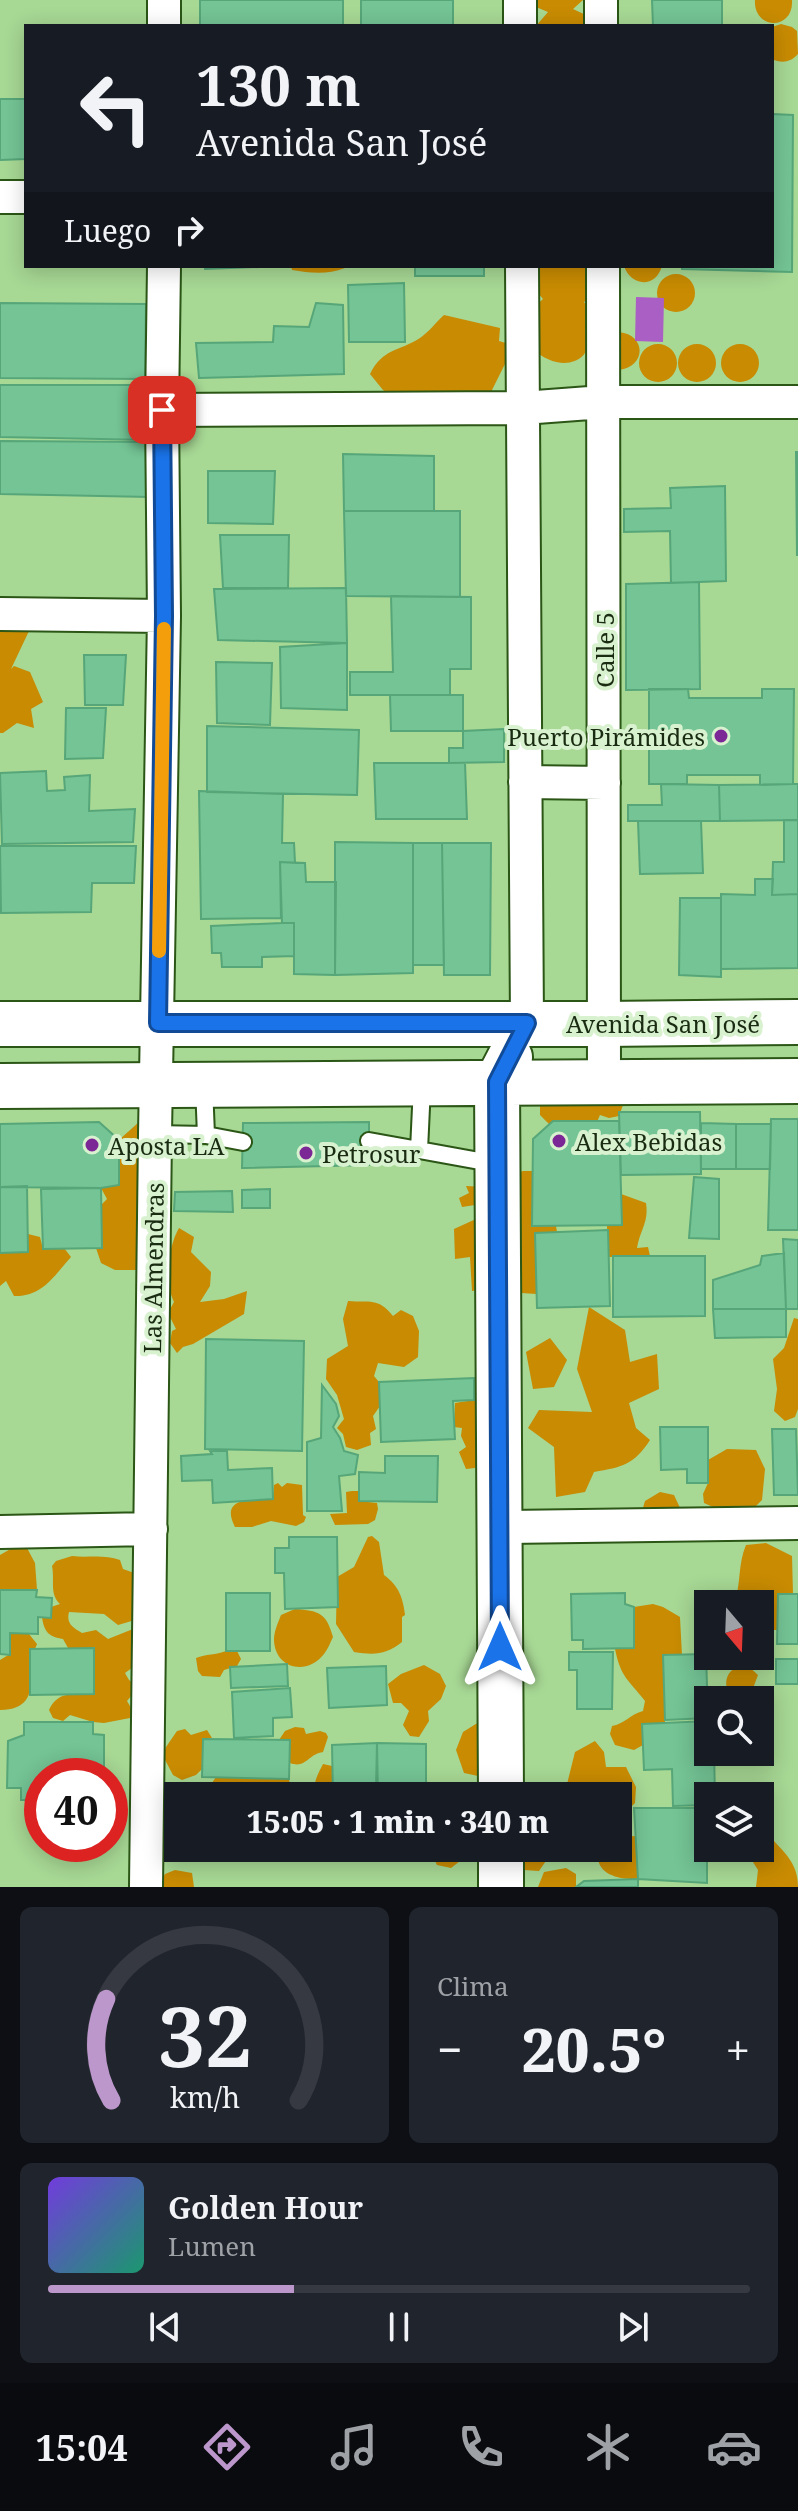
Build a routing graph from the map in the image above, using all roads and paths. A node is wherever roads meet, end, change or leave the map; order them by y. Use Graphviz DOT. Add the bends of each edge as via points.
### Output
graph roads {
  1 [pos="164,0"];
  2 [pos="520,0"];
  3 [pos="601,0"];
  4 [pos="164,24"];
  5 [pos="520,24"];
  6 [pos="601,24"];
  7 [pos="0,197"];
  8 [pos="24,197"];
  9 [pos="164,268"];
  10 [pos="522,268"];
  11 [pos="603,268"];
  12 [pos="603,402"];
  13 [pos="798,402"];
  14 [pos="523,408"];
  15 [pos="162,410"];
  16 [pos="0,614"];
  17 [pos="164,616"];
  18 [pos="525,782"];
  19 [pos="604,783"];
  20 [pos="798,1022"];
  21 [pos="158,1023"];
  22 [pos="527,1023"];
  23 [pos="0,1024"];
  24 [pos="604,1024"];
  25 [pos="798,1081"];
  26 [pos="497,1082"];
  27 [pos="604,1082"];
  28 [pos="422,1083"];
  29 [pos="156,1085"];
  30 [pos="204,1085"];
  31 [pos="0,1086"];
  32 [pos="155,1134"];
  33 [pos="206,1135"];
  34 [pos="369,1141"];
  35 [pos="243,1142"];
  36 [pos="419,1150"];
  37 [pos="498,1164"];
  38 [pos="798,1523"];
  39 [pos="500,1527"];
  40 [pos="151,1529"];
  41 [pos="0,1532"];
  42 [pos="501,1782"];
  43 [pos="501,1862"];
  44 [pos="146,1887"];
  45 [pos="501,1887"];
  1 -- 4 [label="street"];
  2 -- 5 [label="street"];
  3 -- 6 [label="street"];
  7 -- 8 [label="street"];
  9 -- 15 [label="street, Las Almendras"];
  10 -- 14 [label="street"];
  11 -- 12 [label="street, Calle 5"];
  12 -- 13 [label="street"];
  12 -- 14 [label="street"];
  12 -- 19 [label="street, Calle 5"];
  14 -- 15 [label="street"];
  14 -- 18 [label="street"];
  15 -- 17 [label="street, Las Almendras"];
  16 -- 17 [label="street"];
  17 -- 21 [label="street, Las Almendras"];
  18 -- 19 [label="street"];
  18 -- 22 [label="street"];
  19 -- 24 [label="street, Calle 5"];
  20 -- 24 [label="street, Avenida San José"];
  21 -- 22 [label="street, Avenida San José"];
  21 -- 23 [label="street, Avenida San José"];
  21 -- 29 [label="street, Las Almendras"];
  22 -- 24 [label="street, Avenida San José"];
  22 -- 26 [label="street"];
  24 -- 27 [label="street, Calle 5"];
  25 -- 27 [label="street"];
  26 -- 27 [label="street"];
  26 -- 28 [label="street"];
  26 -- 37 [label="street"];
  28 -- 30 [label="street"];
  28 -- 36 [label="lane"];
  29 -- 30 [label="street"];
  29 -- 31 [label="street"];
  29 -- 32 [label="street, Las Almendras"];
  30 -- 33 [label="lane"];
  32 -- 33 [label="lane"];
  32 -- 40 [label="street, Las Almendras"];
  33 -- 35 [label="lane"];
  34 -- 36 [label="lane"];
  36 -- 37 [label="lane"];
  37 -- 39 [label="street"];
  38 -- 39 [label="street"];
  39 -- 42 [label="street"];
  40 -- 41 [label="street"];
  40 -- 44 [label="street, Las Almendras"];
  43 -- 45 [label="street"];
}
